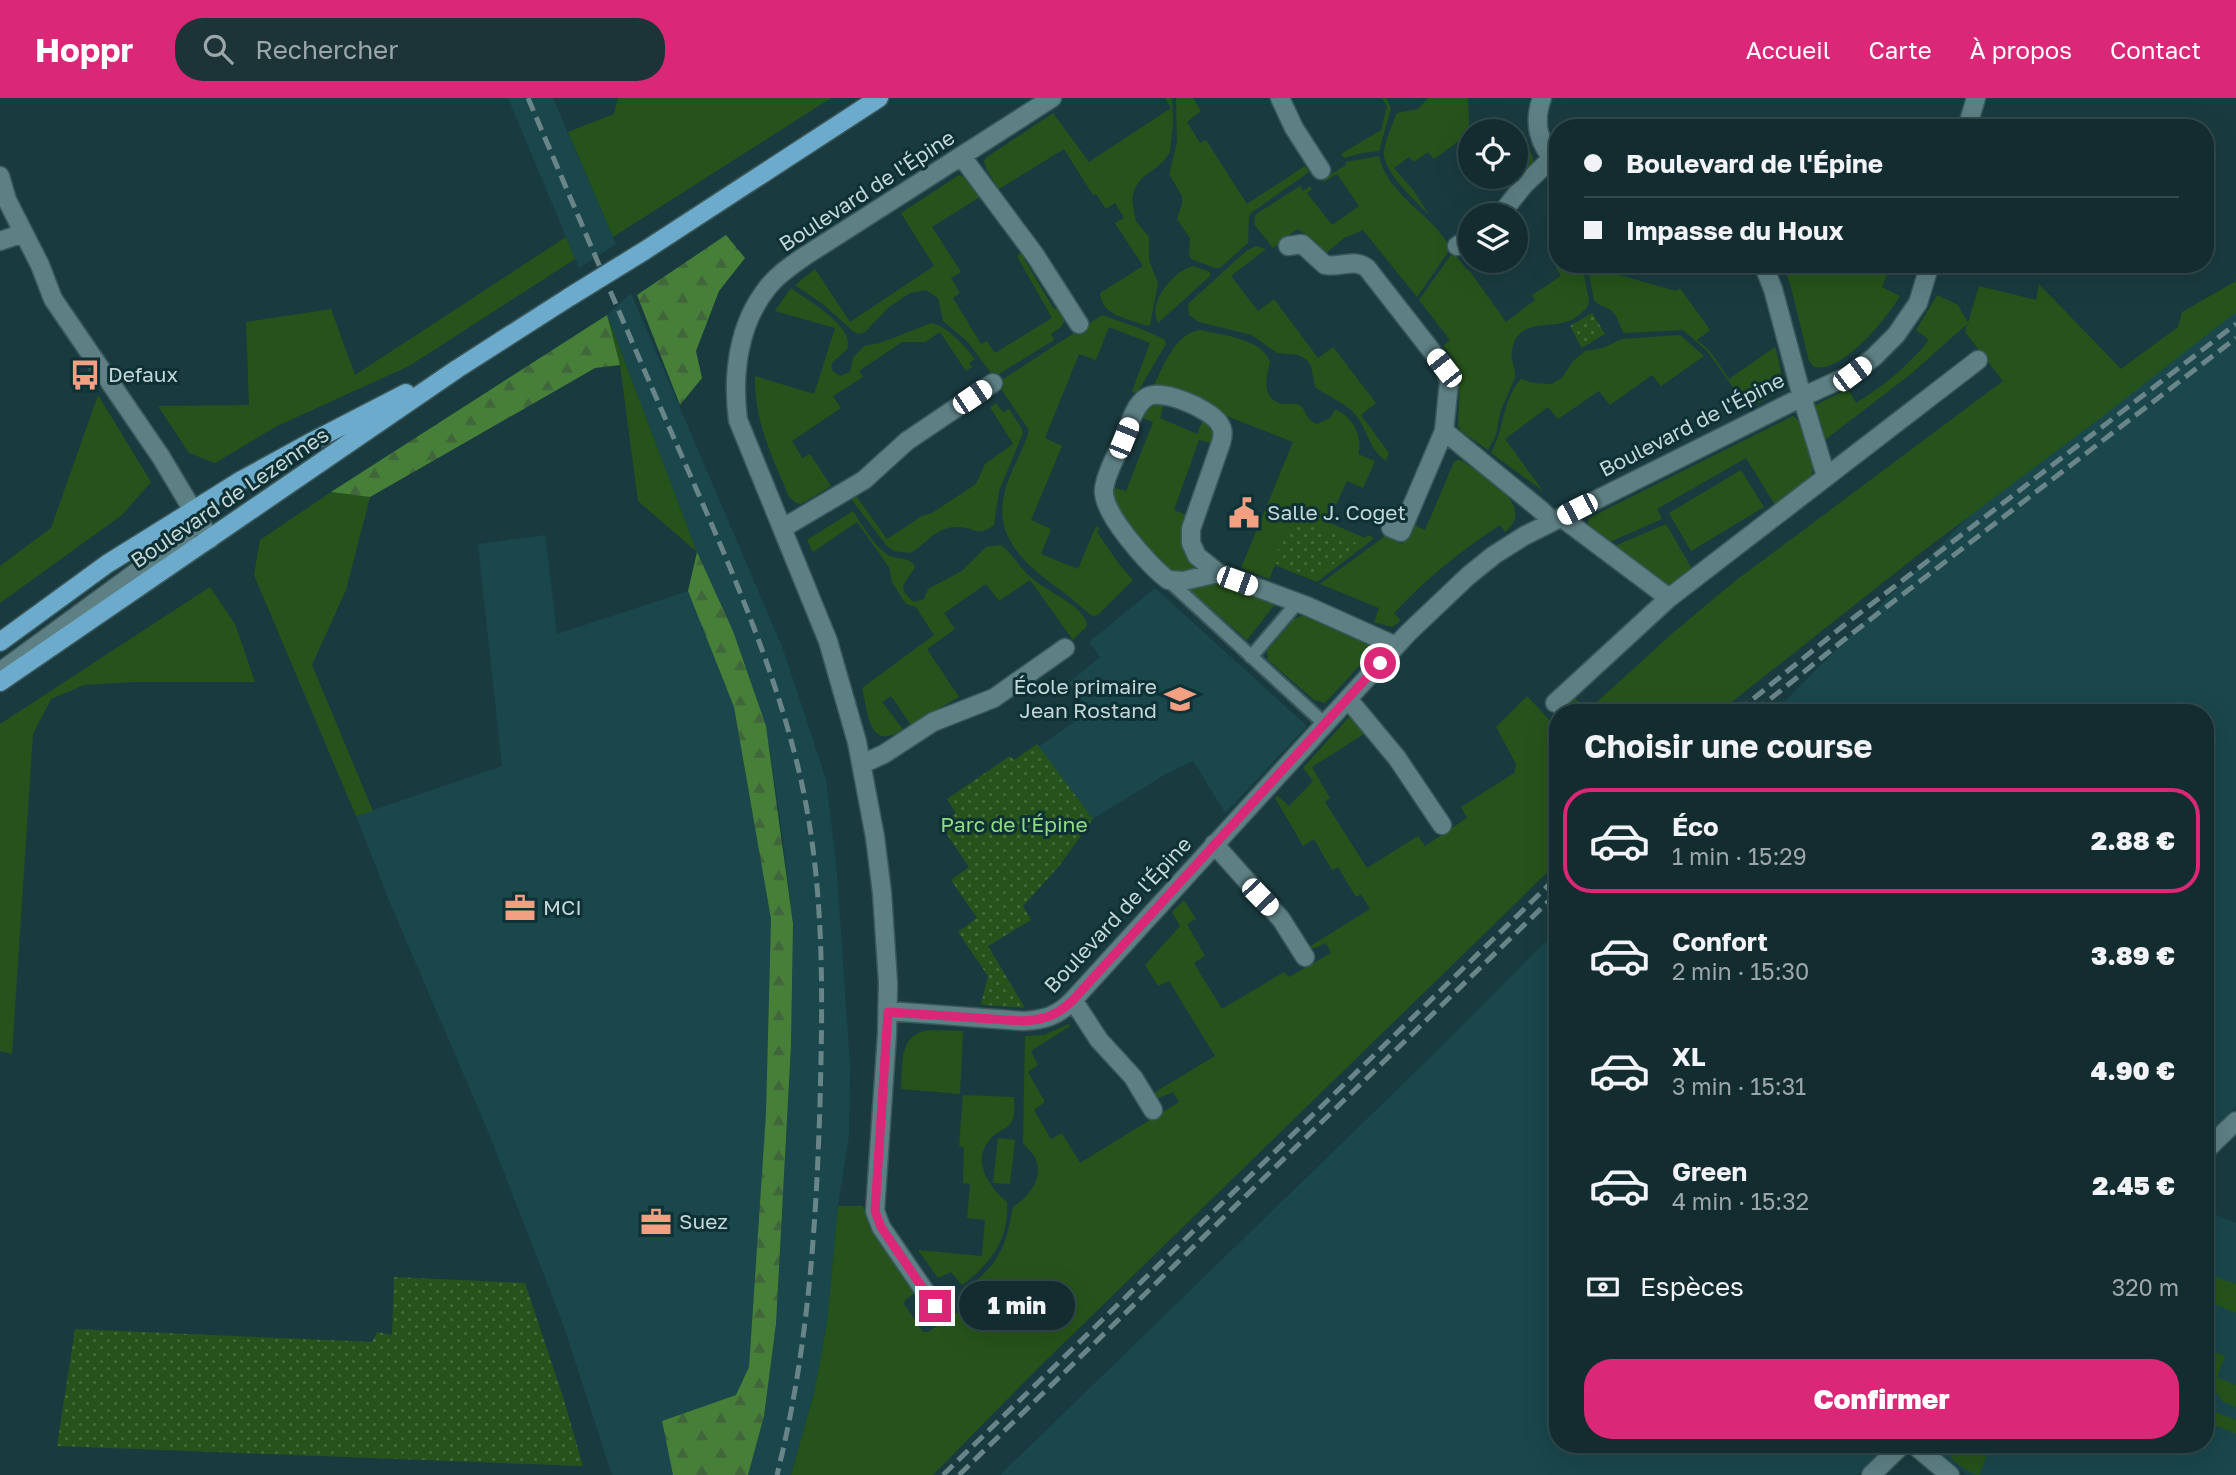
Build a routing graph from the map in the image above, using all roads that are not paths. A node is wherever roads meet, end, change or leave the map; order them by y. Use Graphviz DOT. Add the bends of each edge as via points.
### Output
graph roads {
  1 [pos="879,98"];
  2 [pos="1052,98"];
  3 [pos="1280,98"];
  4 [pos="1542,98"];
  5 [pos="1976,98"];
  6 [pos="1970,119"];
  7 [pos="1549,152"];
  8 [pos="962,157"];
  9 [pos="1549,166"];
  10 [pos="1321,170"];
  11 [pos="0,176"];
  12 [pos="1510,203"];
  13 [pos="24,233"];
  14 [pos="0,241"];
  15 [pos="1288,246"];
  16 [pos="1767,273"];
  17 [pos="1927,273"];
  18 [pos="1079,324"];
  19 [pos="1978,360"];
  20 [pos="457,369"];
  21 [pos="993,383"];
  22 [pos="1802,397"];
  23 [pos="1444,431"];
  24 [pos="1826,476"];
  25 [pos="193,510"];
  26 [pos="1556,519"];
  27 [pos="783,528"];
  28 [pos="1391,528"];
  29 [pos="210,539"];
  30 [pos="1218,573"];
  31 [pos="1168,580"];
  32 [pos="1669,598"];
  33 [pos="1297,603"];
  34 [pos="3,640"];
  35 [pos="1396,646"];
  36 [pos="1065,648"];
  37 [pos="1251,657"];
  38 [pos="0,672"];
  39 [pos="0,682"];
  40 [pos="1348,699"];
  41 [pos="1555,704"];
  42 [pos="1325,724"];
  43 [pos="862,764"];
  44 [pos="1442,825"];
  45 [pos="1214,844"];
  46 [pos="1305,957"];
  47 [pos="1073,1000"];
  48 [pos="888,1012"];
  49 [pos="1153,1110"];
  50 [pos="2236,1121"];
  51 [pos="2214,1142"];
  52 [pos="935,1306"];
  53 [pos="1894,1453"];
  54 [pos="1924,1453"];
  55 [pos="1871,1475"];
  56 [pos="1950,1475"];
  1 -- 20 [label="main road, Boulevard de Lezennes, bridge"];
  2 -- 8 [label="street, Boulevard de l'Épine"];
  3 -- 10 [label="street"];
  4 -- 7 [label="street" via="1536,119"];
  5 -- 6 [label="street"];
  8 -- 18 [label="street" via="1035,255"];
  8 -- 27 [label="street, Boulevard de l'Épine" via="805,256 778,276 755,307 739,352 735,400 738,421"];
  9 -- 12 [label="street"];
  11 -- 13 [label="street"];
  13 -- 14 [label="street"];
  13 -- 25 [label="street" via="57,305"];
  15 -- 23 [label="street" via="1302,244 1325,265 1356,263 1367,268 1444,368 1449,382"];
  16 -- 22 [label="street, Boulevard de l'Épine"];
  17 -- 22 [label="street" via="1918,303 1874,357 1852,374"];
  19 -- 24 [label="street"];
  20 -- 25 [label="main road, Boulevard de Lezennes" via="282,457"];
  20 -- 29 [label="main road, Boulevard de Lezennes"];
  21 -- 27 [label="street" via="907,441 863,480"];
  22 -- 24 [label="street"];
  22 -- 26 [label="street, Boulevard de l'Épine"];
  23 -- 26 [label="street"];
  23 -- 28 [label="street" via="1401,532"];
  24 -- 32 [label="street"];
  25 -- 29 [label="street"];
  25 -- 34 [label="main road, Boulevard de Lezennes" via="107,564"];
  25 -- 38 [label="street, Boulevard de Lezennes" via="192,526 183,538"];
  26 -- 32 [label="street"];
  26 -- 35 [label="street, Boulevard de l'Épine" via="1482,565"];
  27 -- 43 [label="street, Boulevard de l'Épine" via="828,641"];
  29 -- 39 [label="main road, Boulevard de Lezennes"];
  30 -- 31 [label="street"];
  30 -- 31 [label="street" via="1197,556 1191,536 1222,443 1222,427 1207,412 1159,394 1144,398 1134,414 1104,495 1136,548"];
  30 -- 33 [label="street"];
  31 -- 37 [label="street"];
  32 -- 41 [label="street"];
  33 -- 35 [label="street"];
  33 -- 37 [label="street"];
  35 -- 40 [label="street, Boulevard de l'Épine"];
  36 -- 43 [label="street" via="994,698 933,722"];
  37 -- 42 [label="street"];
  40 -- 42 [label="street, Boulevard de l'Épine"];
  40 -- 44 [label="street" via="1397,758"];
  42 -- 45 [label="street, Boulevard de l'Épine"];
  43 -- 48 [label="street, Boulevard de l'Épine" via="882,893"];
  45 -- 46 [label="street" via="1281,919"];
  45 -- 47 [label="street, Boulevard de l'Épine"];
  47 -- 48 [label="street, Boulevard de l'Épine" via="1040,1020"];
  47 -- 49 [label="street"];
  48 -- 52 [label="street" via="875,1211"];
  50 -- 51 [label="street"];
  53 -- 55 [label="street"];
  54 -- 56 [label="street"];
}
